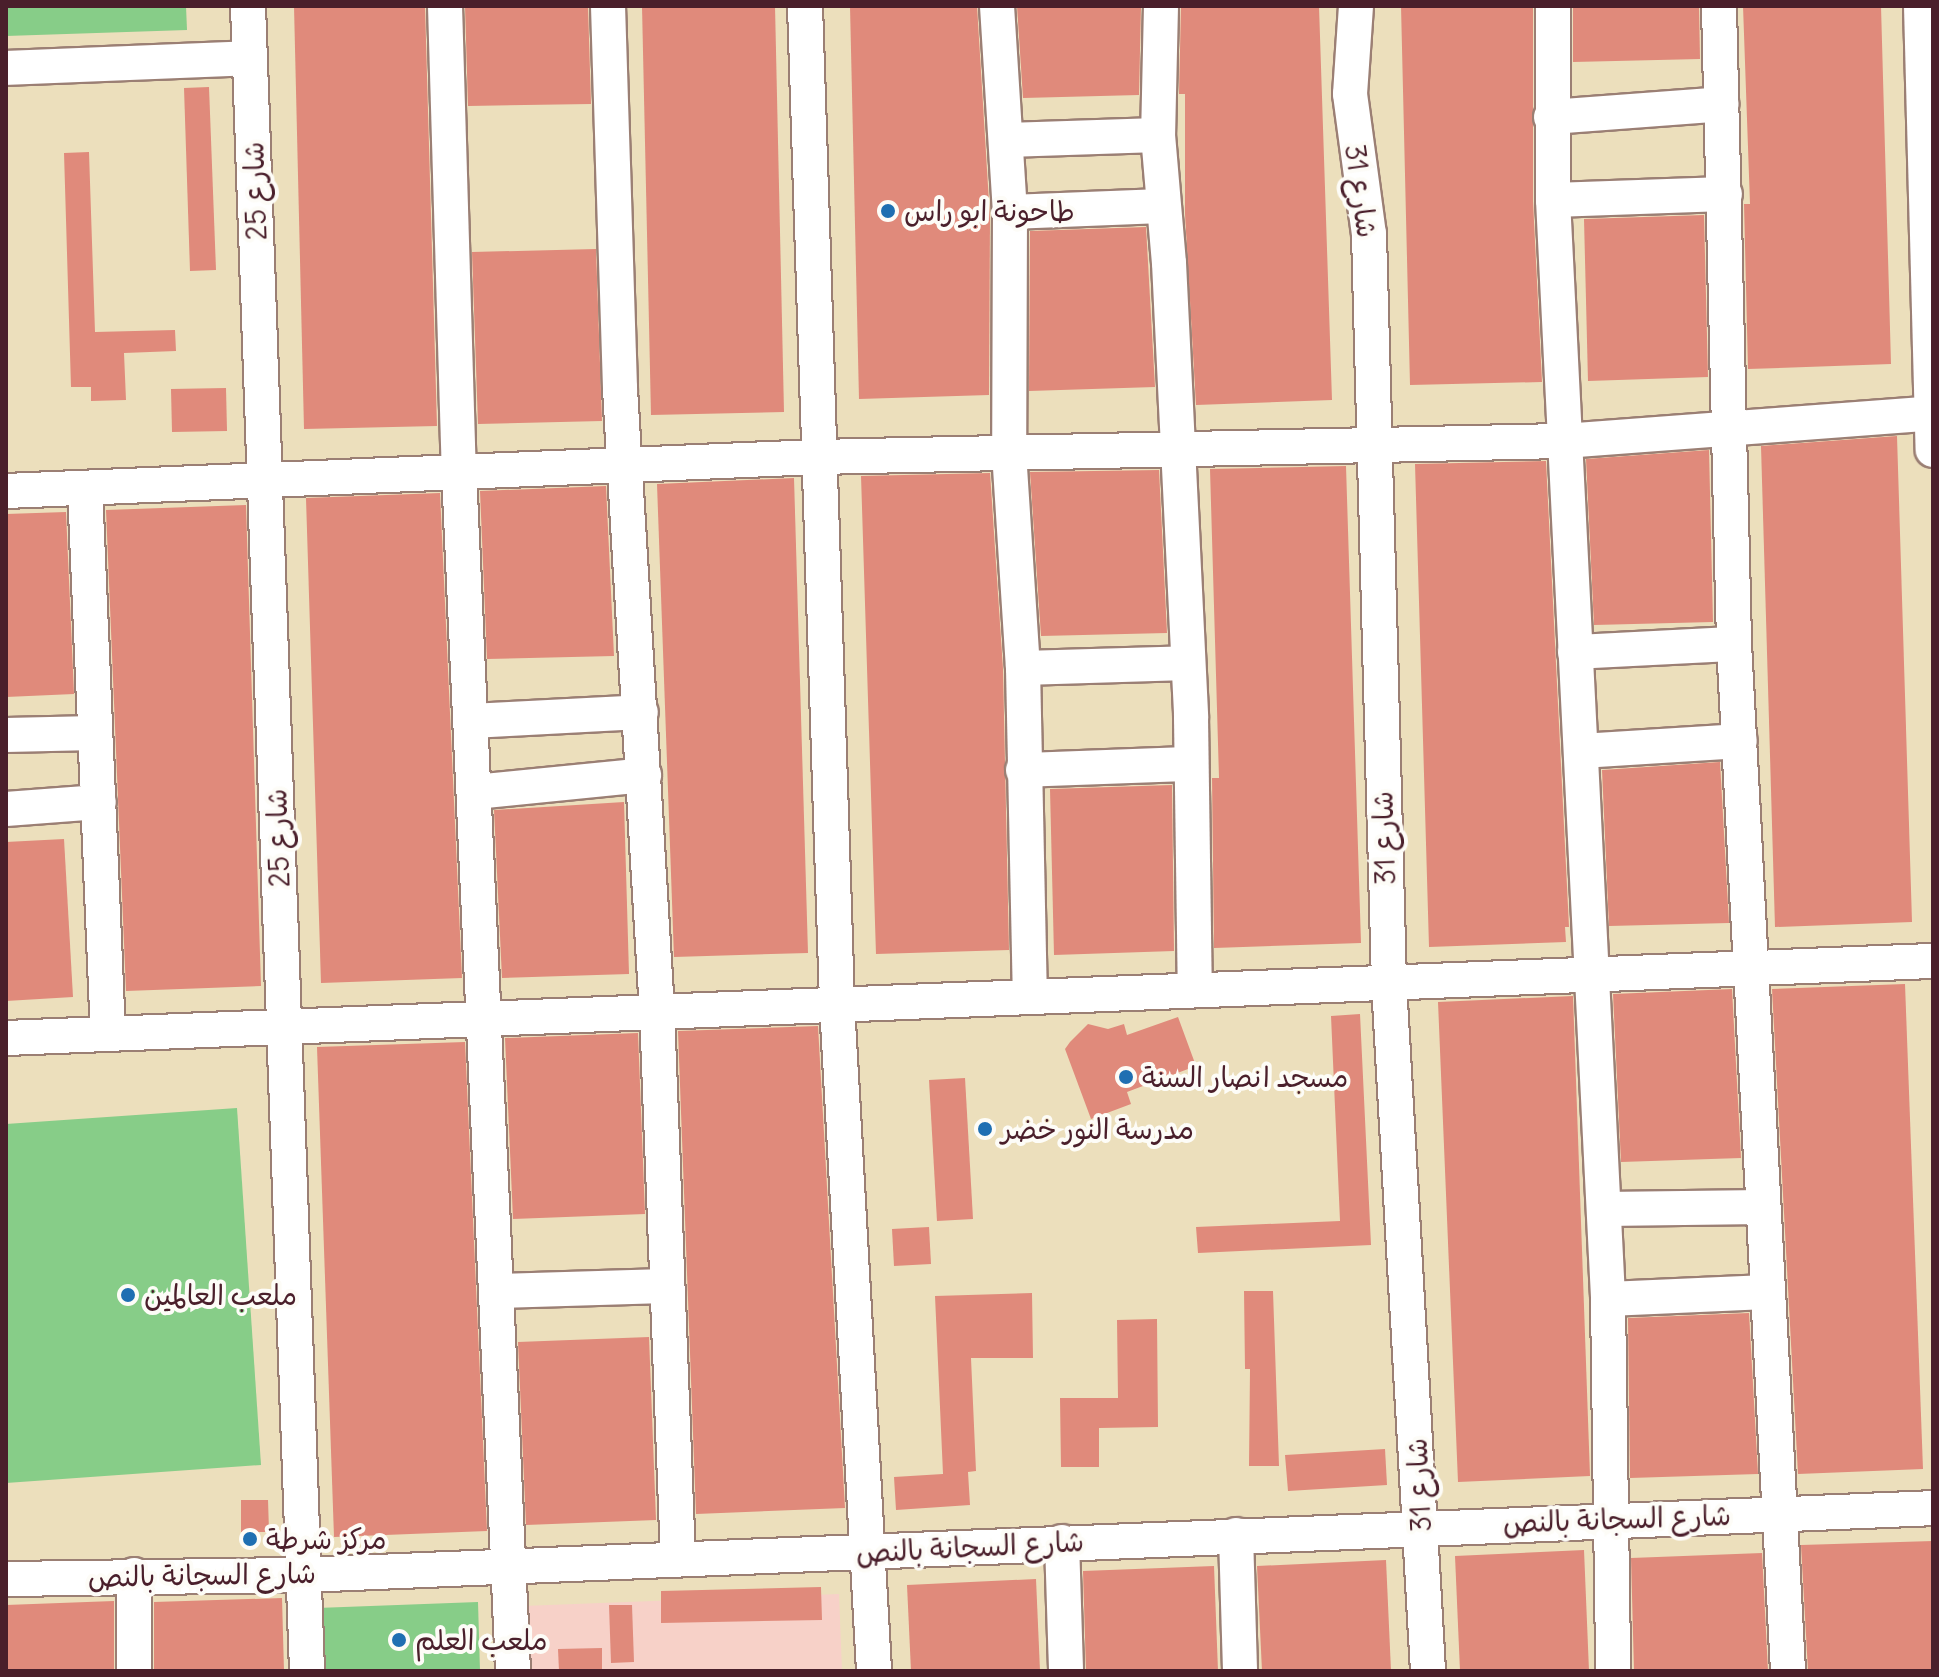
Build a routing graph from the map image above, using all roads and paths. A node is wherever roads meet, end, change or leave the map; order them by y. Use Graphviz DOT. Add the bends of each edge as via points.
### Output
graph roads {
  1 [pos="248,6"];
  2 [pos="445,6"];
  3 [pos="608,6"];
  4 [pos="805,6"];
  5 [pos="997,6"];
  6 [pos="1161,6"];
  7 [pos="1356,6"];
  8 [pos="1553,6"];
  9 [pos="1719,6"];
  10 [pos="1921,6"];
  11 [pos="250,58"];
  12 [pos="6,68"];
  13 [pos="1722,104"];
  14 [pos="1551,117"];
  15 [pos="1158,135"];
  16 [pos="1007,140"];
  17 [pos="1725,194"];
  18 [pos="1553,200"];
  19 [pos="1162,206"];
  20 [pos="1010,212"];
  21 [pos="1932,413"];
  22 [pos="1731,429"];
  23 [pos="1564,441"];
  24 [pos="1179,446"];
  25 [pos="1372,446"];
  26 [pos="1933,450"];
  27 [pos="1009,452"];
  28 [pos="817,457"];
  29 [pos="624,464"];
  30 [pos="459,472"];
  31 [pos="266,478"];
  32 [pos="85,488"];
  33 [pos="6,491"];
  34 [pos="1734,644"];
  35 [pos="1575,652"];
  36 [pos="1187,663"];
  37 [pos="1023,668"];
  38 [pos="641,712"];
  39 [pos="471,721"];
  40 [pos="95,733"];
  41 [pos="6,735"];
  42 [pos="1740,741"];
  43 [pos="1582,751"];
  44 [pos="1190,764"];
  45 [pos="1023,770"];
  46 [pos="644,775"];
  47 [pos="475,792"];
  48 [pos="99,802"];
  49 [pos="6,809"];
  50 [pos="1933,961"];
  51 [pos="1752,971"];
  52 [pos="1589,978"];
  53 [pos="1389,984"];
  54 [pos="1195,988"];
  55 [pos="1030,995"];
  56 [pos="837,1004"];
  57 [pos="657,1012"];
  58 [pos="486,1019"];
  59 [pos="284,1027"];
  60 [pos="108,1034"];
  61 [pos="6,1038"];
  62 [pos="1763,1207"];
  63 [pos="1604,1209"];
  64 [pos="665,1286"];
  65 [pos="499,1291"];
  66 [pos="1767,1292"];
  67 [pos="1608,1299"];
  68 [pos="1933,1508"];
  69 [pos="1782,1513"];
  70 [pos="1607,1520"];
  71 [pos="1422,1526"];
  72 [pos="1236,1535"];
  73 [pos="1062,1542"];
  74 [pos="870,1552"];
  75 [pos="678,1559"];
  76 [pos="509,1566"];
  77 [pos="134,1575"];
  78 [pos="303,1575"];
  79 [pos="6,1579"];
  80 [pos="134,1671"];
  81 [pos="307,1671"];
  82 [pos="513,1671"];
  83 [pos="874,1671"];
  84 [pos="1066,1671"];
  85 [pos="1240,1671"];
  86 [pos="1428,1671"];
  87 [pos="1613,1671"];
  88 [pos="1788,1671"];
  1 -- 11 [label="street, شارع 25"];
  2 -- 30 [label="street"];
  3 -- 29 [label="street"];
  4 -- 28 [label="street"];
  5 -- 16 [label="street"];
  6 -- 15 [label="street"];
  7 -- 25 [label="street, شارع 31" via="1350,94 1369,234"];
  8 -- 14 [label="street"];
  9 -- 13 [label="street"];
  10 -- 21 [label="street"];
  11 -- 12 [label="street"];
  11 -- 31 [label="street, شارع 25"];
  13 -- 14 [label="street"];
  13 -- 17 [label="street"];
  14 -- 18 [label="street"];
  15 -- 16 [label="street"];
  15 -- 19 [label="street"];
  16 -- 20 [label="street"];
  17 -- 18 [label="street"];
  17 -- 22 [label="street"];
  18 -- 23 [label="street"];
  19 -- 20 [label="street"];
  19 -- 24 [label="street"];
  20 -- 27 [label="street"];
  21 -- 22 [label="street"];
  21 -- 26 [label="street"];
  22 -- 23 [label="street"];
  22 -- 34 [label="street"];
  23 -- 25 [label="street"];
  23 -- 35 [label="street"];
  24 -- 25 [label="street"];
  24 -- 27 [label="street"];
  24 -- 36 [label="street"];
  25 -- 53 [label="street, شارع 31"];
  27 -- 28 [label="street"];
  27 -- 37 [label="street"];
  28 -- 29 [label="street"];
  28 -- 56 [label="street"];
  29 -- 30 [label="street"];
  29 -- 38 [label="street"];
  30 -- 31 [label="street"];
  30 -- 39 [label="street"];
  31 -- 32 [label="street"];
  31 -- 59 [label="street, شارع 25"];
  32 -- 33 [label="street"];
  32 -- 40 [label="street"];
  34 -- 35 [label="street"];
  34 -- 42 [label="street"];
  35 -- 43 [label="street"];
  36 -- 37 [label="street"];
  36 -- 44 [label="street"];
  37 -- 45 [label="street"];
  38 -- 39 [label="street"];
  38 -- 46 [label="street"];
  39 -- 47 [label="street"];
  40 -- 41 [label="street"];
  40 -- 48 [label="street"];
  42 -- 43 [label="street"];
  42 -- 51 [label="street"];
  43 -- 52 [label="street"];
  44 -- 45 [label="street"];
  44 -- 54 [label="street"];
  45 -- 55 [label="street"];
  46 -- 47 [label="street"];
  46 -- 57 [label="street"];
  47 -- 58 [label="street"];
  48 -- 49 [label="street"];
  48 -- 60 [label="street"];
  50 -- 51 [label="street"];
  51 -- 52 [label="street"];
  51 -- 62 [label="street"];
  52 -- 53 [label="street"];
  52 -- 63 [label="street"];
  53 -- 54 [label="street"];
  53 -- 71 [label="street, شارع 31"];
  54 -- 55 [label="street"];
  55 -- 56 [label="street"];
  56 -- 57 [label="street"];
  56 -- 74 [label="street"];
  57 -- 58 [label="street"];
  57 -- 64 [label="street"];
  58 -- 59 [label="street"];
  58 -- 65 [label="street"];
  59 -- 60 [label="street"];
  59 -- 78 [label="street, شارع 25"];
  60 -- 61 [label="street"];
  62 -- 63 [label="street"];
  62 -- 66 [label="street"];
  63 -- 67 [label="street"];
  64 -- 65 [label="street"];
  64 -- 75 [label="street"];
  65 -- 76 [label="street"];
  66 -- 67 [label="street"];
  66 -- 69 [label="street"];
  67 -- 70 [label="street"];
  68 -- 69 [label="street, شارع السجانة بالنص"];
  69 -- 70 [label="street, شارع السجانة بالنص"];
  69 -- 88 [label="street"];
  70 -- 71 [label="street, شارع السجانة بالنص"];
  70 -- 87 [label="street"];
  71 -- 72 [label="street, شارع السجانة بالنص"];
  71 -- 86 [label="street, شارع 31"];
  72 -- 73 [label="street, شارع السجانة بالنص"];
  72 -- 85 [label="street"];
  73 -- 74 [label="street, شارع السجانة بالنص"];
  73 -- 84 [label="street"];
  74 -- 75 [label="street, شارع السجانة بالنص"];
  74 -- 83 [label="street"];
  75 -- 76 [label="street, شارع السجانة بالنص"];
  76 -- 78 [label="street, شارع السجانة بالنص"];
  76 -- 82 [label="street"];
  77 -- 78 [label="street, شارع السجانة بالنص"];
  77 -- 79 [label="street, شارع السجانة بالنص"];
  77 -- 80 [label="street"];
  78 -- 81 [label="street, شارع 25"];
}
